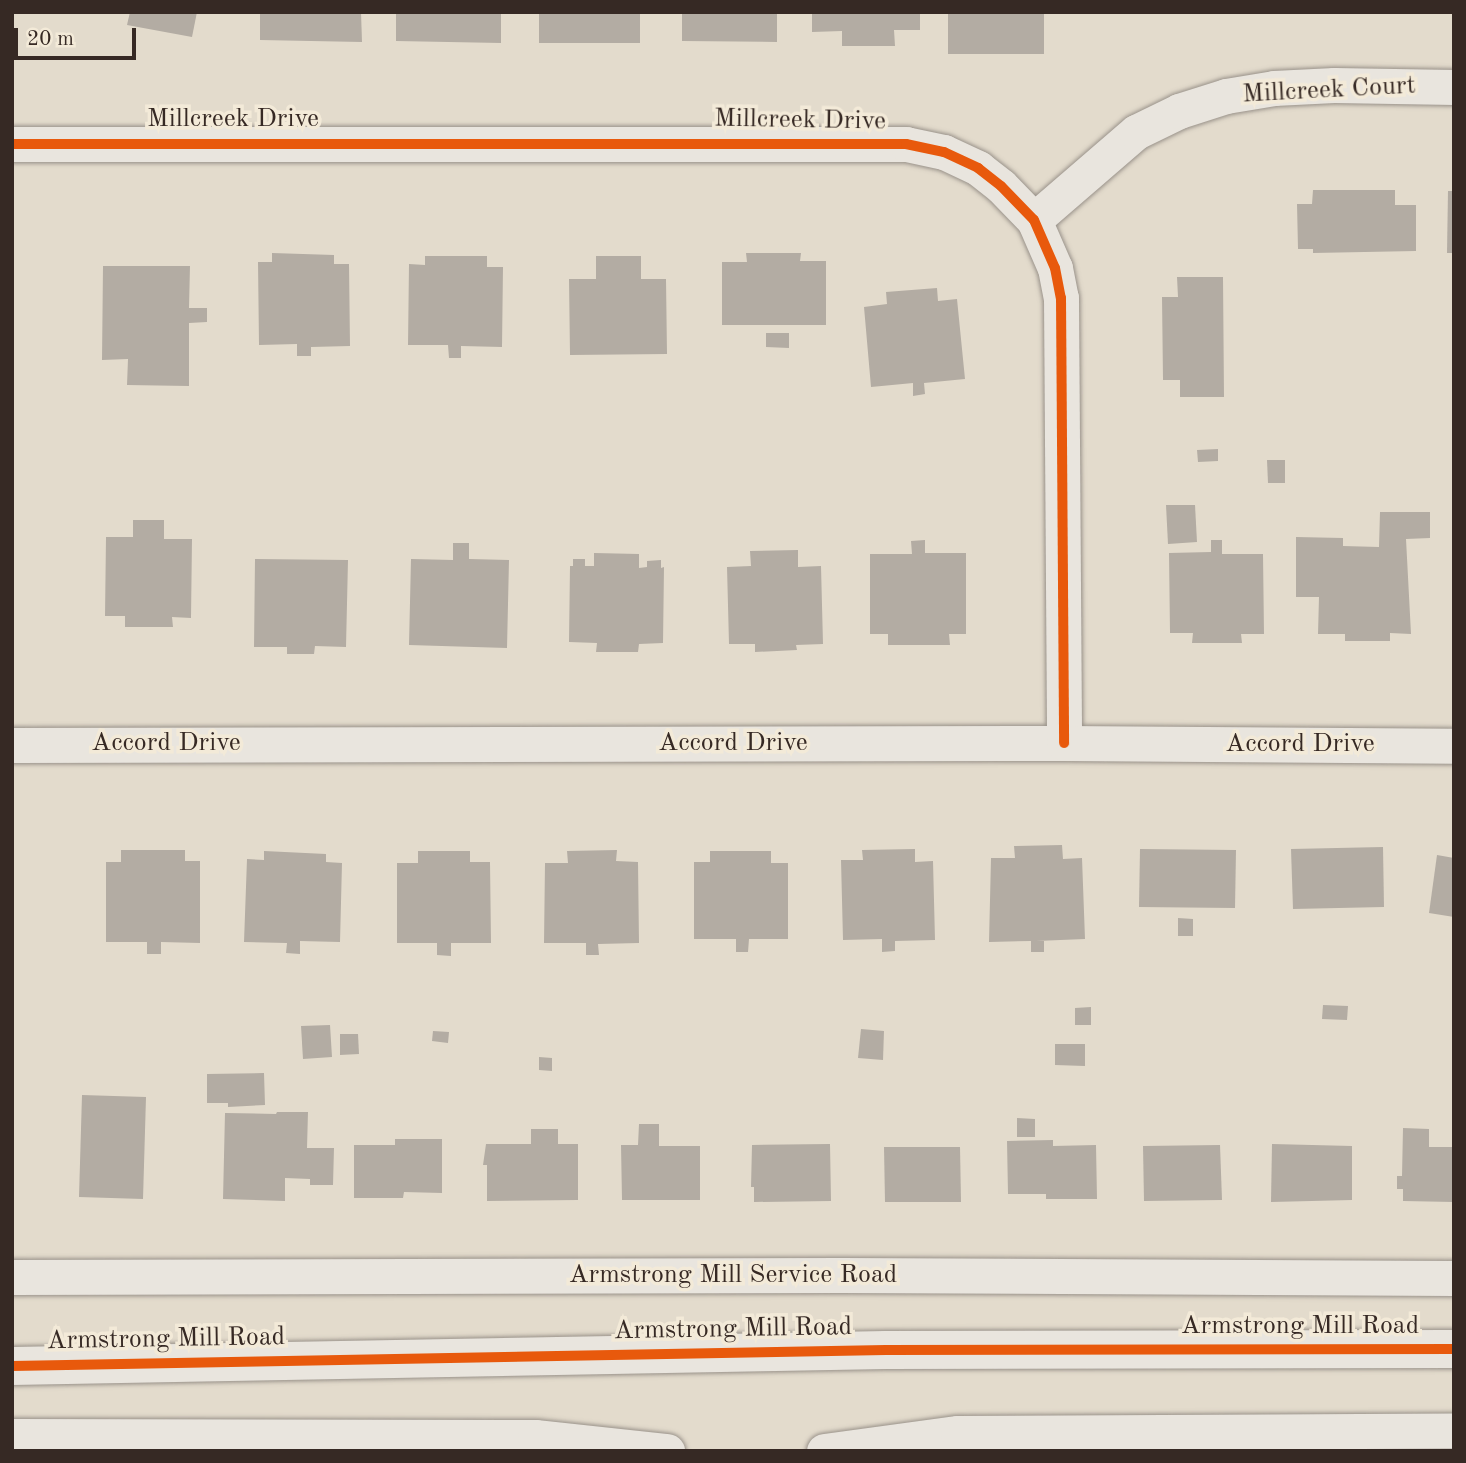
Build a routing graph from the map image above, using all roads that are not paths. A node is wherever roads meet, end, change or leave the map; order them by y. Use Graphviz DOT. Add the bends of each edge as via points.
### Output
graph roads {
  1 [pos="1454,87"];
  2 [pos="12,144"];
  3 [pos="1034,220"];
  4 [pos="1064,743"];
  5 [pos="12,745"];
  6 [pos="1454,746"];
  7 [pos="12,1277"];
  8 [pos="1454,1278"];
  9 [pos="1454,1349"];
  10 [pos="12,1366"];
  11 [pos="1454,1430"];
  12 [pos="12,1436"];
  13 [pos="667,1451"];
  14 [pos="824,1451"];
  1 -- 3 [label="street, Millcreek Court" via="1334,85 1226,96 1179,111 1136,132"];
  2 -- 3 [label="street, Millcreek Drive" via="906,145 944,152 978,168"];
  3 -- 4 [label="street, Millcreek Drive" via="1055,268 1061,298"];
  4 -- 5 [label="street, Accord Drive"];
  4 -- 6 [label="street, Accord Drive"];
  7 -- 8 [label="street, Armstrong Mill Service Road"];
  9 -- 10 [label="main road, Armstrong Mill Road" via="886,1350"];
  11 -- 14 [label="street" via="958,1433"];
  12 -- 13 [label="street" via="535,1437"];
}
